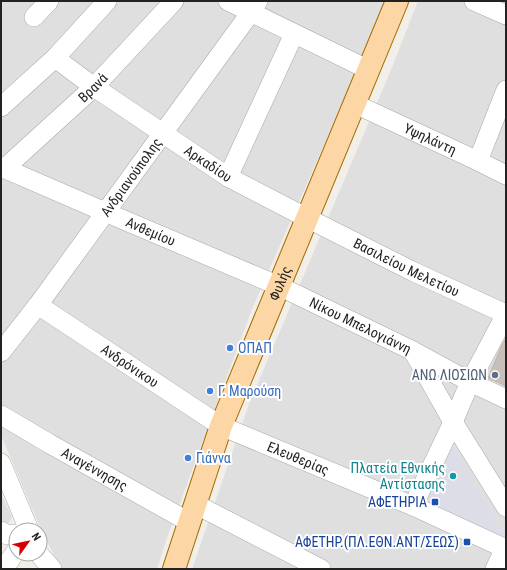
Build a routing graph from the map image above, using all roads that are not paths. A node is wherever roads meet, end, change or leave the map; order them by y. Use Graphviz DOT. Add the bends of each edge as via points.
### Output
graph roads {
  1 [pos="49,1"];
  2 [pos="107,1"];
  3 [pos="174,1"];
  4 [pos="228,1"];
  5 [pos="397,1"];
  6 [pos="474,1"];
  7 [pos="254,7"];
  8 [pos="506,16"];
  9 [pos="34,17"];
  10 [pos="294,34"];
  11 [pos="55,58"];
  12 [pos="369,70"];
  13 [pos="94,87"];
  14 [pos="506,90"];
  15 [pos="355,104"];
  16 [pos="1,107"];
  17 [pos="164,133"];
  18 [pos="478,161"];
  19 [pos="3,168"];
  20 [pos="506,175"];
  21 [pos="228,177"];
  22 [pos="105,212"];
  23 [pos="307,218"];
  24 [pos="279,286"];
  25 [pos="38,305"];
  26 [pos="506,314"];
  27 [pos="413,351"];
  28 [pos="1,352"];
  29 [pos="470,382"];
  30 [pos="506,399"];
  31 [pos="1,416"];
  32 [pos="453,422"];
  33 [pos="221,426"];
  34 [pos="1,463"];
  35 [pos="413,506"];
  36 [pos="506,506"];
  37 [pos="192,513"];
  38 [pos="26,522"];
  39 [pos="505,549"];
  40 [pos="174,569"];
  41 [pos="321,569"];
  42 [pos="495,569"];
  1 -- 9 [label="street"];
  2 -- 11 [label="street"];
  3 -- 13 [label="street, Βρανά"];
  4 -- 7 [label="street"];
  5 -- 12 [label="main road, Φυλής"];
  6 -- 8 [label="street"];
  7 -- 10 [label="street"];
  7 -- 17 [label="street, Ανδριανούπολης"];
  10 -- 12 [label="street"];
  10 -- 21 [label="street"];
  11 -- 13 [label="street, Αρκαδίου"];
  11 -- 16 [label="street"];
  12 -- 15 [label="main road, Φυλής"];
  13 -- 17 [label="street, Αρκαδίου"];
  13 -- 19 [label="street, Βρανά"];
  14 -- 18 [label="street"];
  15 -- 18 [label="street, Υψηλάντη"];
  15 -- 23 [label="main road, Φυλής"];
  17 -- 21 [label="street, Αρκαδίου"];
  17 -- 22 [label="street, Ανδριανούπολης"];
  18 -- 20 [label="street, Υψηλάντη"];
  19 -- 22 [label="street, Ανθεμίου"];
  21 -- 23 [label="street, Αρκαδίου"];
  22 -- 24 [label="street, Ανθεμίου"];
  22 -- 25 [label="street, Ανδριανούπολης"];
  23 -- 24 [label="main road, Φυλής"];
  23 -- 26 [label="street, Βασιλείου Μελετίου" via="412,271"];
  24 -- 27 [label="street, Νίκου Μπελογιάννη"];
  24 -- 33 [label="main road, Φυλής"];
  25 -- 28 [label="street, Ανδριανούπολης"];
  25 -- 33 [label="street, Ανδρόνικου"];
  26 -- 29 [label="street"];
  27 -- 29 [label="street, Νίκου Μπελογιάννη"];
  27 -- 32 [label="street"];
  29 -- 30 [label="street, Νίκου Μπελογιάννη"];
  29 -- 32 [label="street"];
  31 -- 37 [label="street, Αναγέννησης" via="50,444"];
  32 -- 35 [label="street"];
  32 -- 36 [label="street"];
  33 -- 35 [label="street, Ελευθερίας"];
  33 -- 37 [label="main road, Φυλής"];
  34 -- 38 [label="street"];
  35 -- 39 [label="street, Ελευθερίας"];
  37 -- 40 [label="main road, Φυλής"];
  37 -- 41 [label="street, Αναγέννησης"];
  39 -- 42 [label="street"];
}
